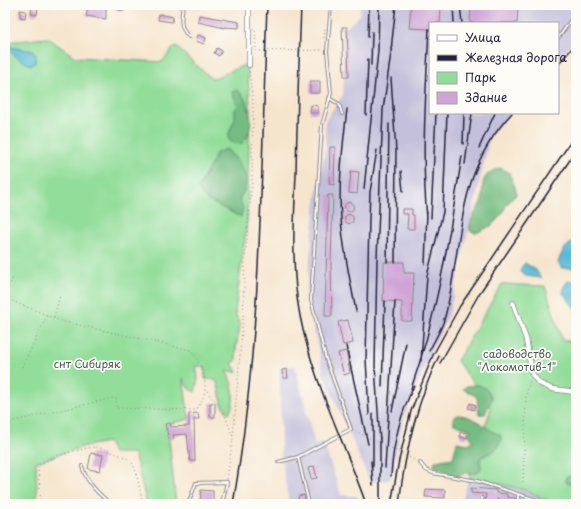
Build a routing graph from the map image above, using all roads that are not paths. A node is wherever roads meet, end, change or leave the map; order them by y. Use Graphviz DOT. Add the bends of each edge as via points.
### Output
graph roads {
  1 [pos="87,5"];
  2 [pos="92,5"];
  3 [pos="183,5"];
  4 [pos="247,5"];
  5 [pos="331,5"];
  6 [pos="576,13"];
  7 [pos="189,37"];
  8 [pos="559,37"];
  9 [pos="249,65"];
  10 [pos="329,98"];
  11 [pos="342,114"];
  12 [pos="513,303"];
  13 [pos="576,392"];
  14 [pos="298,457"];
  15 [pos="278,462"];
  16 [pos="420,463"];
  17 [pos="82,466"];
  18 [pos="518,494"];
  19 [pos="482,498"];
  20 [pos="111,504"];
  21 [pos="188,504"];
  22 [pos="222,504"];
  23 [pos="309,504"];
  24 [pos="481,504"];
  25 [pos="518,504"];
  26 [pos="549,504"];
  1 -- 2 [label="lane"];
  3 -- 7 [label="lane" via="181,25"];
  4 -- 9 [label="street" via="250,15"];
  5 -- 10 [label="lane" via="328,51 331,93"];
  6 -- 8 [label="lane"];
  10 -- 11 [label="lane" via="339,104"];
  10 -- 14 [label="lane" via="322,125 311,300 326,360 351,429"];
  12 -- 13 [label="street" via="526,339 532,374 539,383 552,389"];
  14 -- 15 [label="lane"];
  14 -- 23 [label="lane"];
  16 -- 18 [label="lane" via="433,473 477,481"];
  17 -- 20 [label="lane" via="84,475 93,488"];
  18 -- 25 [label="lane"];
  18 -- 26 [label="lane"];
  19 -- 24 [label="lane"];
  21 -- 22 [label="lane" via="196,483 227,482"];
}
